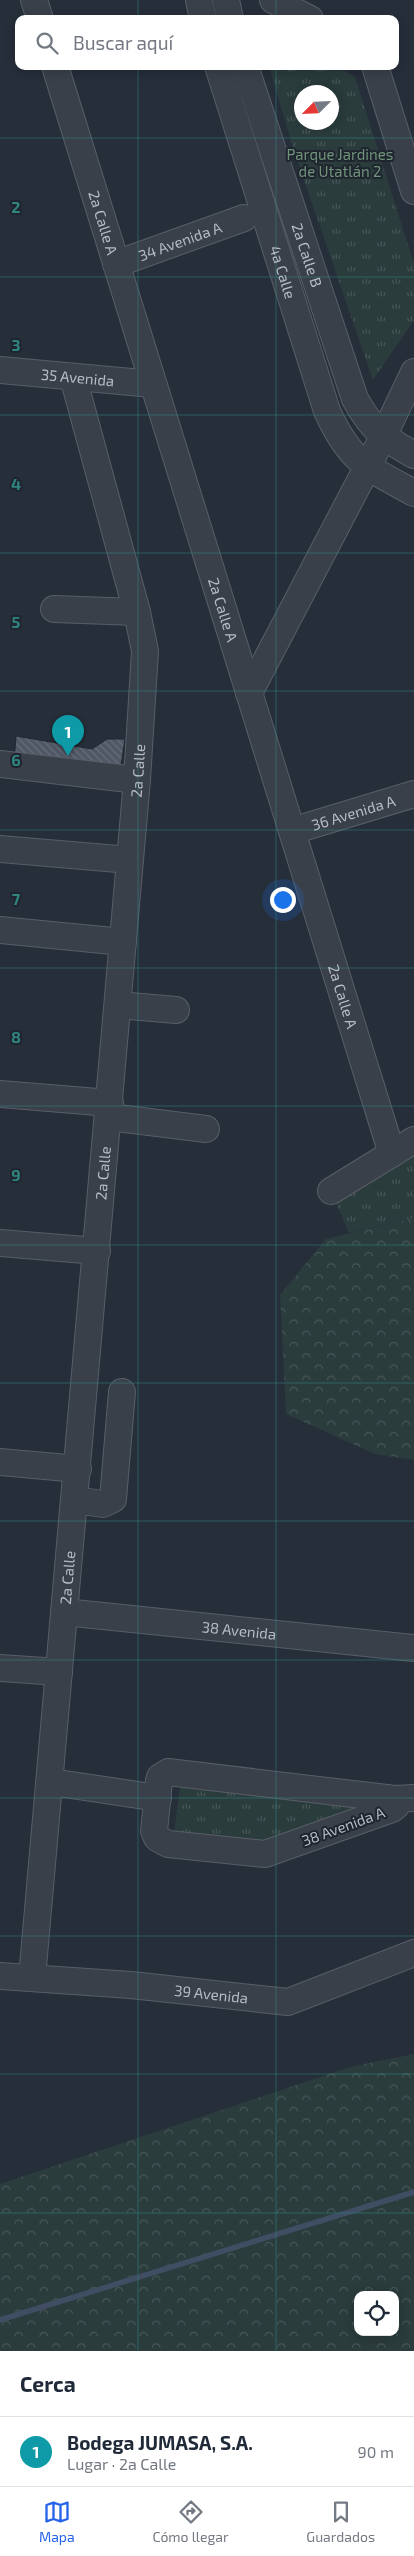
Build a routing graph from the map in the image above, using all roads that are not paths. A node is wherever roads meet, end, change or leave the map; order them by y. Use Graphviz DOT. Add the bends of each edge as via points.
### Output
graph roads {
  1 [pos="34,0"];
  2 [pos="199,0"];
  3 [pos="226,0"];
  4 [pos="273,0"];
  5 [pos="39,15"];
  6 [pos="202,15"];
  7 [pos="229,15"];
  8 [pos="302,15"];
  9 [pos="56,70"];
  10 [pos="219,70"];
  11 [pos="246,70"];
  12 [pos="377,70"];
  13 [pos="413,182"];
  14 [pos="289,202"];
  15 [pos="254,214"];
  16 [pos="116,264"];
  17 [pos="0,370"];
  18 [pos="414,372"];
  19 [pos="73,377"];
  20 [pos="153,384"];
  21 [pos="383,437"];
  22 [pos="414,455"];
  23 [pos="367,467"];
  24 [pos="414,493"];
  25 [pos="54,609"];
  26 [pos="138,612"];
  27 [pos="249,693"];
  28 [pos="0,764"];
  29 [pos="137,780"];
  30 [pos="414,794"];
  31 [pos="292,831"];
  32 [pos="0,849"];
  33 [pos="130,860"];
  34 [pos="0,930"];
  35 [pos="123,942"];
  36 [pos="118,1005"];
  37 [pos="176,1010"];
  38 [pos="0,1094"];
  39 [pos="110,1110"];
  40 [pos="206,1130"];
  41 [pos="414,1140"];
  42 [pos="392,1154"];
  43 [pos="331,1191"];
  44 [pos="0,1243"];
  45 [pos="97,1251"];
  46 [pos="122,1392"];
  47 [pos="0,1462"];
  48 [pos="78,1469"];
  49 [pos="74,1500"];
  50 [pos="64,1612"];
  51 [pos="414,1648"];
  52 [pos="0,1668"];
  53 [pos="59,1672"];
  54 [pos="51,1782"];
  55 [pos="158,1798"];
  56 [pos="404,1798"];
  57 [pos="414,1953"];
  58 [pos="0,1976"];
  59 [pos="32,1978"];
  1 -- 5 [label="street"];
  2 -- 6 [label="street"];
  3 -- 7 [label="street"];
  4 -- 8 [label="street"];
  9 -- 16 [label="street, 2a Calle A"];
  10 -- 15 [label="street, 4a Calle"];
  11 -- 14 [label="street, 2a Calle B"];
  12 -- 13 [label="street"];
  14 -- 15 [label="street, 34 Avenida A"];
  14 -- 21 [label="street, 2a Calle B" via="349,384 364,416"];
  15 -- 16 [label="street, 34 Avenida A"];
  15 -- 23 [label="street, 4a Calle" via="327,411 349,452"];
  16 -- 20 [label="street, 2a Calle A"];
  17 -- 19 [label="street, 35 Avenida"];
  18 -- 21 [label="street"];
  19 -- 20 [label="street, 35 Avenida"];
  19 -- 26 [label="street, 2a Calle"];
  20 -- 27 [label="street, 2a Calle A"];
  21 -- 22 [label="street, 2a Calle B"];
  21 -- 23 [label="street"];
  23 -- 24 [label="street, 4a Calle"];
  23 -- 27 [label="street"];
  25 -- 26 [label="street"];
  26 -- 29 [label="street, 2a Calle" via="145,651"];
  27 -- 31 [label="street, 2a Calle A"];
  28 -- 29 [label="street"];
  29 -- 33 [label="street, 2a Calle"];
  30 -- 31 [label="street, 36 Avenida A"];
  31 -- 42 [label="street, 2a Calle A"];
  32 -- 33 [label="street"];
  33 -- 35 [label="street, 2a Calle"];
  34 -- 35 [label="street"];
  35 -- 36 [label="street, 2a Calle"];
  36 -- 37 [label="street"];
  36 -- 39 [label="street, 2a Calle"];
  38 -- 39 [label="street"];
  39 -- 40 [label="street"];
  39 -- 45 [label="street, 2a Calle"];
  41 -- 42 [label="street"];
  42 -- 43 [label="street"];
  44 -- 45 [label="street"];
  45 -- 48 [label="street, 2a Calle"];
  46 -- 49 [label="street" via="113,1499 103,1504"];
  47 -- 48 [label="street"];
  48 -- 49 [label="street, 2a Calle"];
  49 -- 50 [label="street, 2a Calle"];
  50 -- 51 [label="street, 38 Avenida"];
  50 -- 53 [label="street, 2a Calle"];
  52 -- 53 [label="street"];
  53 -- 54 [label="street, 2a Calle"];
  54 -- 55 [label="street"];
  54 -- 59 [label="street, 2a Calle"];
  55 -- 56 [label="street, 38 Avenida A" via="160,1777 168,1772"];
  55 -- 56 [label="street, 38 Avenida A" via="154,1831 161,1841 265,1854 392,1809"];
  57 -- 59 [label="street, 39 Avenida" via="288,2002"];
  58 -- 59 [label="street, 39 Avenida"];
}
